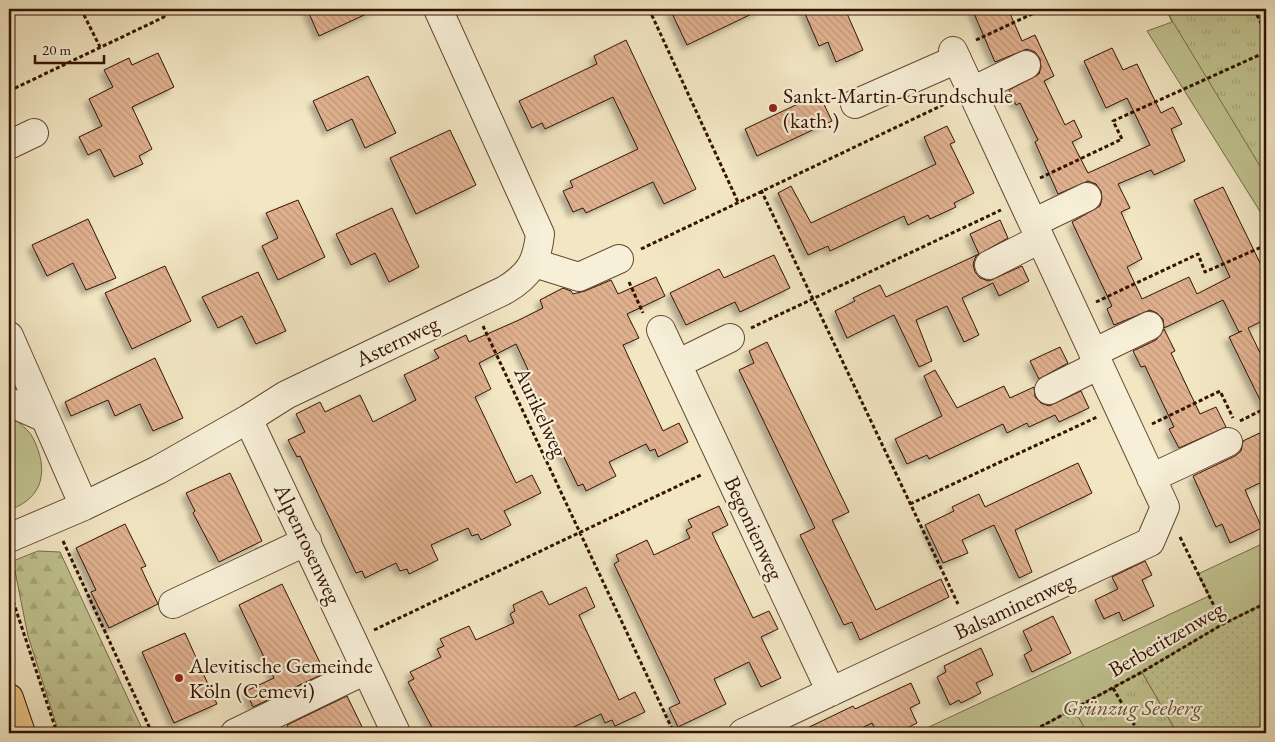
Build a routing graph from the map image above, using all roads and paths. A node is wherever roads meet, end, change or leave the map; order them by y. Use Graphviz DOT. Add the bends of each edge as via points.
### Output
graph roads {
  1 [pos="81,9"];
  2 [pos="165,9"];
  3 [pos="438,9"];
  4 [pos="649,9"];
  5 [pos="1043,9"];
  6 [pos="1254,9"];
  7 [pos="1266,32"];
  8 [pos="100,47"];
  9 [pos="1266,52"];
  10 [pos="955,54"];
  11 [pos="1026,65"];
  12 [pos="972,91"];
  13 [pos="9,92"];
  14 [pos="855,104"];
  15 [pos="34,133"];
  16 [pos="9,145"];
  17 [pos="761,190"];
  18 [pos="1086,197"];
  19 [pos="738,202"];
  20 [pos="1028,213"];
  21 [pos="1266,245"];
  22 [pos="619,259"];
  23 [pos="534,263"];
  24 [pos="989,265"];
  25 [pos="812,299"];
  26 [pos="473,304"];
  27 [pos="1074,313"];
  28 [pos="1149,326"];
  29 [pos="661,330"];
  30 [pos="9,336"];
  31 [pos="730,338"];
  32 [pos="1096,359"];
  33 [pos="677,364"];
  34 [pos="1049,390"];
  35 [pos="9,402"];
  36 [pos="1118,407"];
  37 [pos="1266,408"];
  38 [pos="45,418"];
  39 [pos="248,419"];
  40 [pos="1131,434"];
  41 [pos="1228,442"];
  42 [pos="724,464"];
  43 [pos="1152,478"];
  44 [pos="910,504"];
  45 [pos="84,506"];
  46 [pos="1165,507"];
  47 [pos="53,520"];
  48 [pos="580,532"];
  49 [pos="9,538"];
  50 [pos="307,541"];
  51 [pos="9,589"];
  52 [pos="1266,603"];
  53 [pos="173,604"];
  54 [pos="1223,624"];
  55 [pos="969,628"];
  56 [pos="353,640"];
  57 [pos="366,670"];
  58 [pos="1113,688"];
  59 [pos="831,692"];
  60 [pos="9,698"];
  61 [pos="21,733"];
  62 [pos="57,733"];
  63 [pos="152,733"];
  64 [pos="235,733"];
  65 [pos="396,733"];
  66 [pos="674,733"];
  67 [pos="743,733"];
  68 [pos="1029,733"];
  69 [pos="1139,733"];
  1 -- 8 [label="path"];
  2 -- 8 [label="path" via="164,16"];
  3 -- 23 [label="street, Asternweg" via="540,234"];
  4 -- 19 [label="path"];
  5 -- 10 [label="path"];
  6 -- 7 [label="path"];
  8 -- 13 [label="path"];
  9 -- 20 [label="path" via="1113,121 1122,139"];
  10 -- 12 [label="street"];
  10 -- 14 [label="street"];
  11 -- 12 [label="street"];
  12 -- 17 [label="path"];
  12 -- 20 [label="street"];
  15 -- 16 [label="street"];
  17 -- 19 [label="path"];
  17 -- 25 [label="path"];
  18 -- 20 [label="street"];
  19 -- 22 [label="path"];
  20 -- 24 [label="street"];
  20 -- 25 [label="path"];
  20 -- 27 [label="street"];
  21 -- 27 [label="path" via="1205,272 1198,254"];
  22 -- 23 [label="street" via="579,277"];
  22 -- 29 [label="path" via="644,316"];
  23 -- 26 [label="street, Asternweg" via="519,282"];
  25 -- 31 [label="path"];
  25 -- 44 [label="path"];
  26 -- 39 [label="street, Asternweg" via="286,394"];
  26 -- 48 [label="path, Aurikelweg"];
  27 -- 32 [label="street"];
  28 -- 32 [label="street"];
  29 -- 33 [label="street, Begonienweg"];
  30 -- 38 [label="street"];
  31 -- 33 [label="street"];
  32 -- 34 [label="street"];
  32 -- 36 [label="street"];
  33 -- 42 [label="street, Begonienweg"];
  35 -- 38 [label="street"];
  36 -- 40 [label="street"];
  36 -- 44 [label="path"];
  37 -- 40 [label="path" via="1235,424 1220,391"];
  38 -- 45 [label="street"];
  39 -- 45 [label="street, Asternweg" via="158,470"];
  39 -- 50 [label="street, Alpenrosenweg"];
  40 -- 43 [label="street"];
  41 -- 43 [label="street"];
  42 -- 48 [label="path"];
  42 -- 59 [label="street, Begonienweg"];
  43 -- 46 [label="street"];
  44 -- 55 [label="path"];
  45 -- 47 [label="street, Asternweg"];
  46 -- 54 [label="path"];
  46 -- 55 [label="street, Balsaminenweg" via="1150,542"];
  47 -- 49 [label="street, Asternweg"];
  47 -- 63 [label="path"];
  48 -- 56 [label="path"];
  48 -- 66 [label="path, Aurikelweg"];
  50 -- 53 [label="street"];
  50 -- 56 [label="street, Alpenrosenweg"];
  51 -- 62 [label="path"];
  52 -- 54 [label="path, Berberitzenweg"];
  54 -- 58 [label="path, Berberitzenweg"];
  55 -- 59 [label="street, Balsaminenweg"];
  56 -- 57 [label="street, Alpenrosenweg"];
  57 -- 64 [label="street"];
  57 -- 65 [label="street, Alpenrosenweg"];
  58 -- 68 [label="path, Berberitzenweg"];
  58 -- 69 [label="path"];
  59 -- 67 [label="street, Balsaminenweg"];
  60 -- 61 [label="main road"];
}
